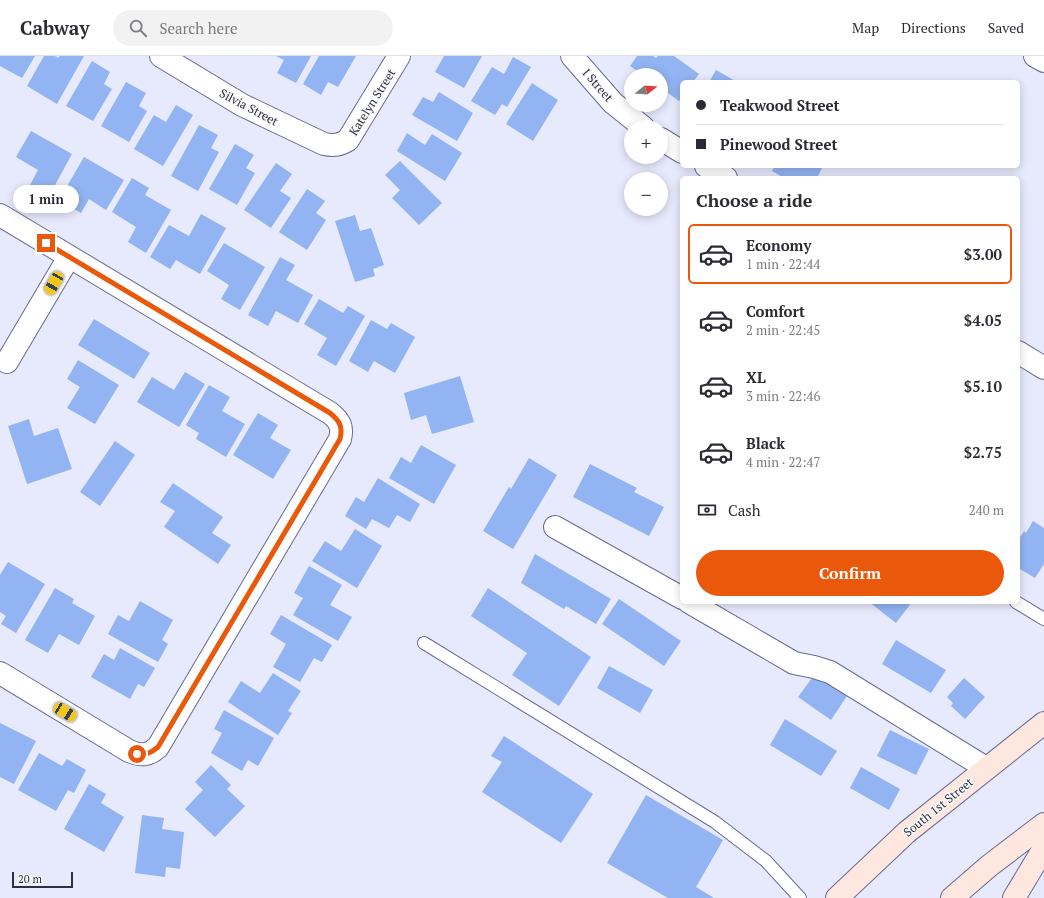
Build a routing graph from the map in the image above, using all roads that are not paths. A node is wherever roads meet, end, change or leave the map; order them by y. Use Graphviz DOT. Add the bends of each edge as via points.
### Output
graph roads {
  1 [pos="161,56"];
  2 [pos="399,56"];
  3 [pos="1035,56"];
  4 [pos="585,61"];
  5 [pos="1044,61"];
  6 [pos="634,120"];
  7 [pos="341,144"];
  8 [pos="668,144"];
  9 [pos="680,151"];
  10 [pos="709,168"];
  11 [pos="723,176"];
  12 [pos="0,215"];
  13 [pos="69,257"];
  14 [pos="1020,353"];
  15 [pos="7,362"];
  16 [pos="1044,368"];
  17 [pos="555,527"];
  18 [pos="680,597"];
  19 [pos="692,604"];
  20 [pos="1019,604"];
  21 [pos="1044,619"];
  22 [pos="424,642"];
  23 [pos="0,673"];
  24 [pos="1044,723"];
  25 [pos="986,768"];
  26 [pos="1044,824"];
  27 [pos="1044,848"];
  28 [pos="800,898"];
  29 [pos="837,898"];
  30 [pos="952,898"];
  31 [pos="1014,898"];
  1 -- 7 [label="street, Silvia Street" via="258,114 324,144"];
  2 -- 7 [label="street, Katelyn Street" via="353,133"];
  3 -- 5 [label="street"];
  4 -- 6 [label="street, I Street" via="613,103"];
  8 -- 9 [label="street"];
  10 -- 11 [label="street"];
  12 -- 13 [label="street"];
  13 -- 15 [label="street"];
  13 -- 23 [label="street" via="330,413 341,425 340,439 158,747 152,752 145,755 129,751"];
  14 -- 16 [label="street"];
  17 -- 18 [label="street"];
  19 -- 25 [label="street" via="794,663 830,672"];
  20 -- 21 [label="lane"];
  22 -- 28 [label="lane" via="715,822 766,861"];
  24 -- 25 [label="street, South 1st Street"];
  25 -- 29 [label="street, South 1st Street" via="886,851"];
  26 -- 30 [label="street"];
  27 -- 31 [label="street"];
}
